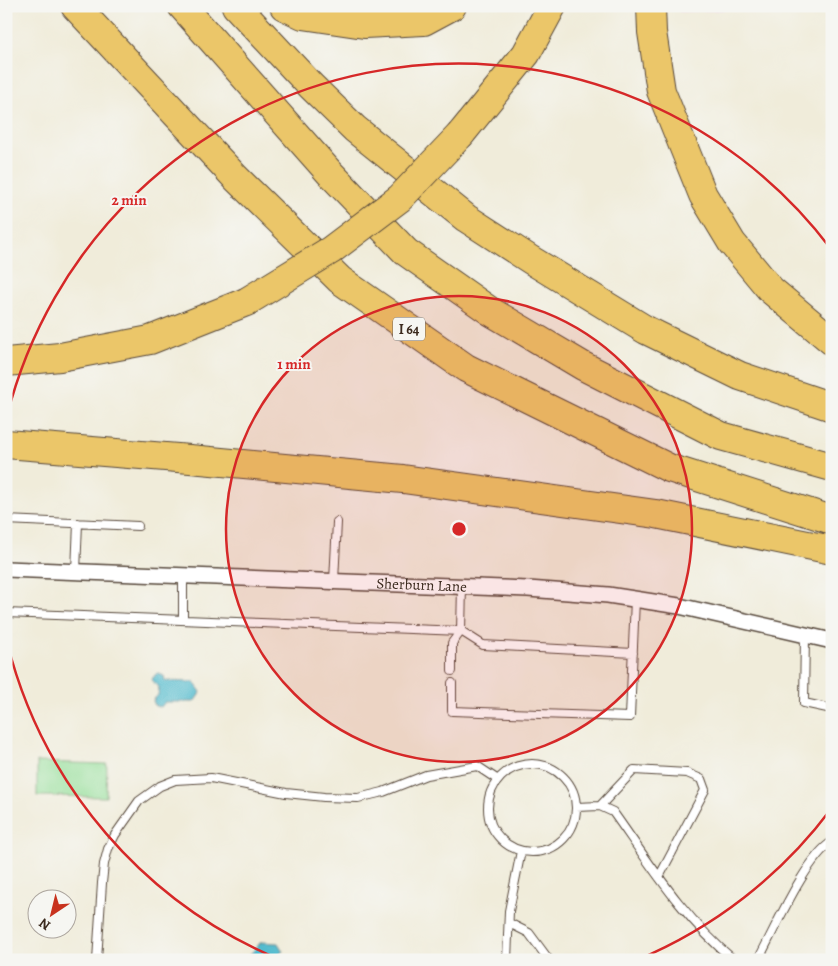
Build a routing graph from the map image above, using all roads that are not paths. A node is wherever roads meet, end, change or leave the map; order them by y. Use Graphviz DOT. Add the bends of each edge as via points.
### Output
graph roads {
  1 [pos="75,6"];
  2 [pos="182,6"];
  3 [pos="236,6"];
  4 [pos="284,6"];
  5 [pos="452,6"];
  6 [pos="552,6"];
  7 [pos="651,6"];
  8 [pos="832,341"];
  9 [pos="6,362"];
  10 [pos="832,407"];
  11 [pos="6,444"];
  12 [pos="832,467"];
  13 [pos="6,520"];
  14 [pos="832,520"];
  15 [pos="337,522"];
  16 [pos="78,523"];
  17 [pos="138,526"];
  18 [pos="832,550"];
  19 [pos="6,569"];
  20 [pos="76,572"];
  21 [pos="183,576"];
  22 [pos="334,581"];
  23 [pos="462,586"];
  24 [pos="635,599"];
  25 [pos="6,613"];
  26 [pos="183,620"];
  27 [pos="461,631"];
  28 [pos="805,634"];
  29 [pos="832,641"];
  30 [pos="633,652"];
  31 [pos="452,671"];
  32 [pos="452,683"];
  33 [pos="832,709"];
  34 [pos="498,780"];
  35 [pos="600,806"];
  36 [pos="576,807"];
  37 [pos="832,842"];
  38 [pos="521,851"];
  39 [pos="660,878"];
  40 [pos="509,923"];
  41 [pos="97,960"];
  42 [pos="507,960"];
  43 [pos="549,960"];
  44 [pos="734,960"];
  45 [pos="758,960"];
  1 -- 14 [label="highway, I 64" via="236,178 340,280 466,368 669,468"];
  2 -- 12 [label="highway" via="329,172 406,252 490,311 574,361 721,436"];
  3 -- 10 [label="highway" via="355,129 466,218 646,330 740,376"];
  4 -- 5 [label="highway" via="303,15 364,24 424,20"];
  6 -- 9 [label="highway, bridge" via="526,54 461,134 400,198 331,250 246,302 150,340 60,357"];
  7 -- 8 [label="highway" via="661,91 703,195 732,243 771,290"];
  11 -- 18 [label="highway" via="403,479 656,514"];
  13 -- 16 [label="lane"];
  15 -- 22 [label="lane"];
  16 -- 17 [label="lane"];
  16 -- 20 [label="lane"];
  19 -- 20 [label="street, Sherburn Lane"];
  20 -- 21 [label="street, Sherburn Lane"];
  21 -- 22 [label="street, Sherburn Lane"];
  21 -- 26 [label="lane"];
  22 -- 23 [label="street, Sherburn Lane"];
  23 -- 24 [label="street, Sherburn Lane" via="528,588"];
  23 -- 27 [label="lane"];
  24 -- 28 [label="street, Sherburn Lane"];
  24 -- 30 [label="lane"];
  25 -- 26 [label="lane"];
  26 -- 27 [label="lane"];
  27 -- 30 [label="lane" via="483,644"];
  27 -- 31 [label="lane" via="452,643"];
  28 -- 29 [label="street, Sherburn Lane"];
  28 -- 33 [label="lane" via="804,703"];
  30 -- 32 [label="lane" via="630,717 452,711"];
  34 -- 36 [label="lane" via="520,766 546,766 567,782 574,794"];
  34 -- 38 [label="lane" via="490,793 490,822 502,840"];
  34 -- 41 [label="lane" via="477,766 426,775 358,798 286,792 211,778 175,780 160,786 139,801 108,849 102,883"];
  35 -- 36 [label="lane"];
  35 -- 39 [label="lane" via="613,812"];
  35 -- 39 [label="lane" via="634,770 687,773 701,779 705,790"];
  36 -- 38 [label="lane" via="569,833 560,843 548,850"];
  37 -- 45 [label="lane" via="808,866"];
  38 -- 40 [label="lane"];
  39 -- 44 [label="lane" via="698,926"];
  40 -- 42 [label="lane"];
  40 -- 43 [label="lane" via="529,933"];
}
